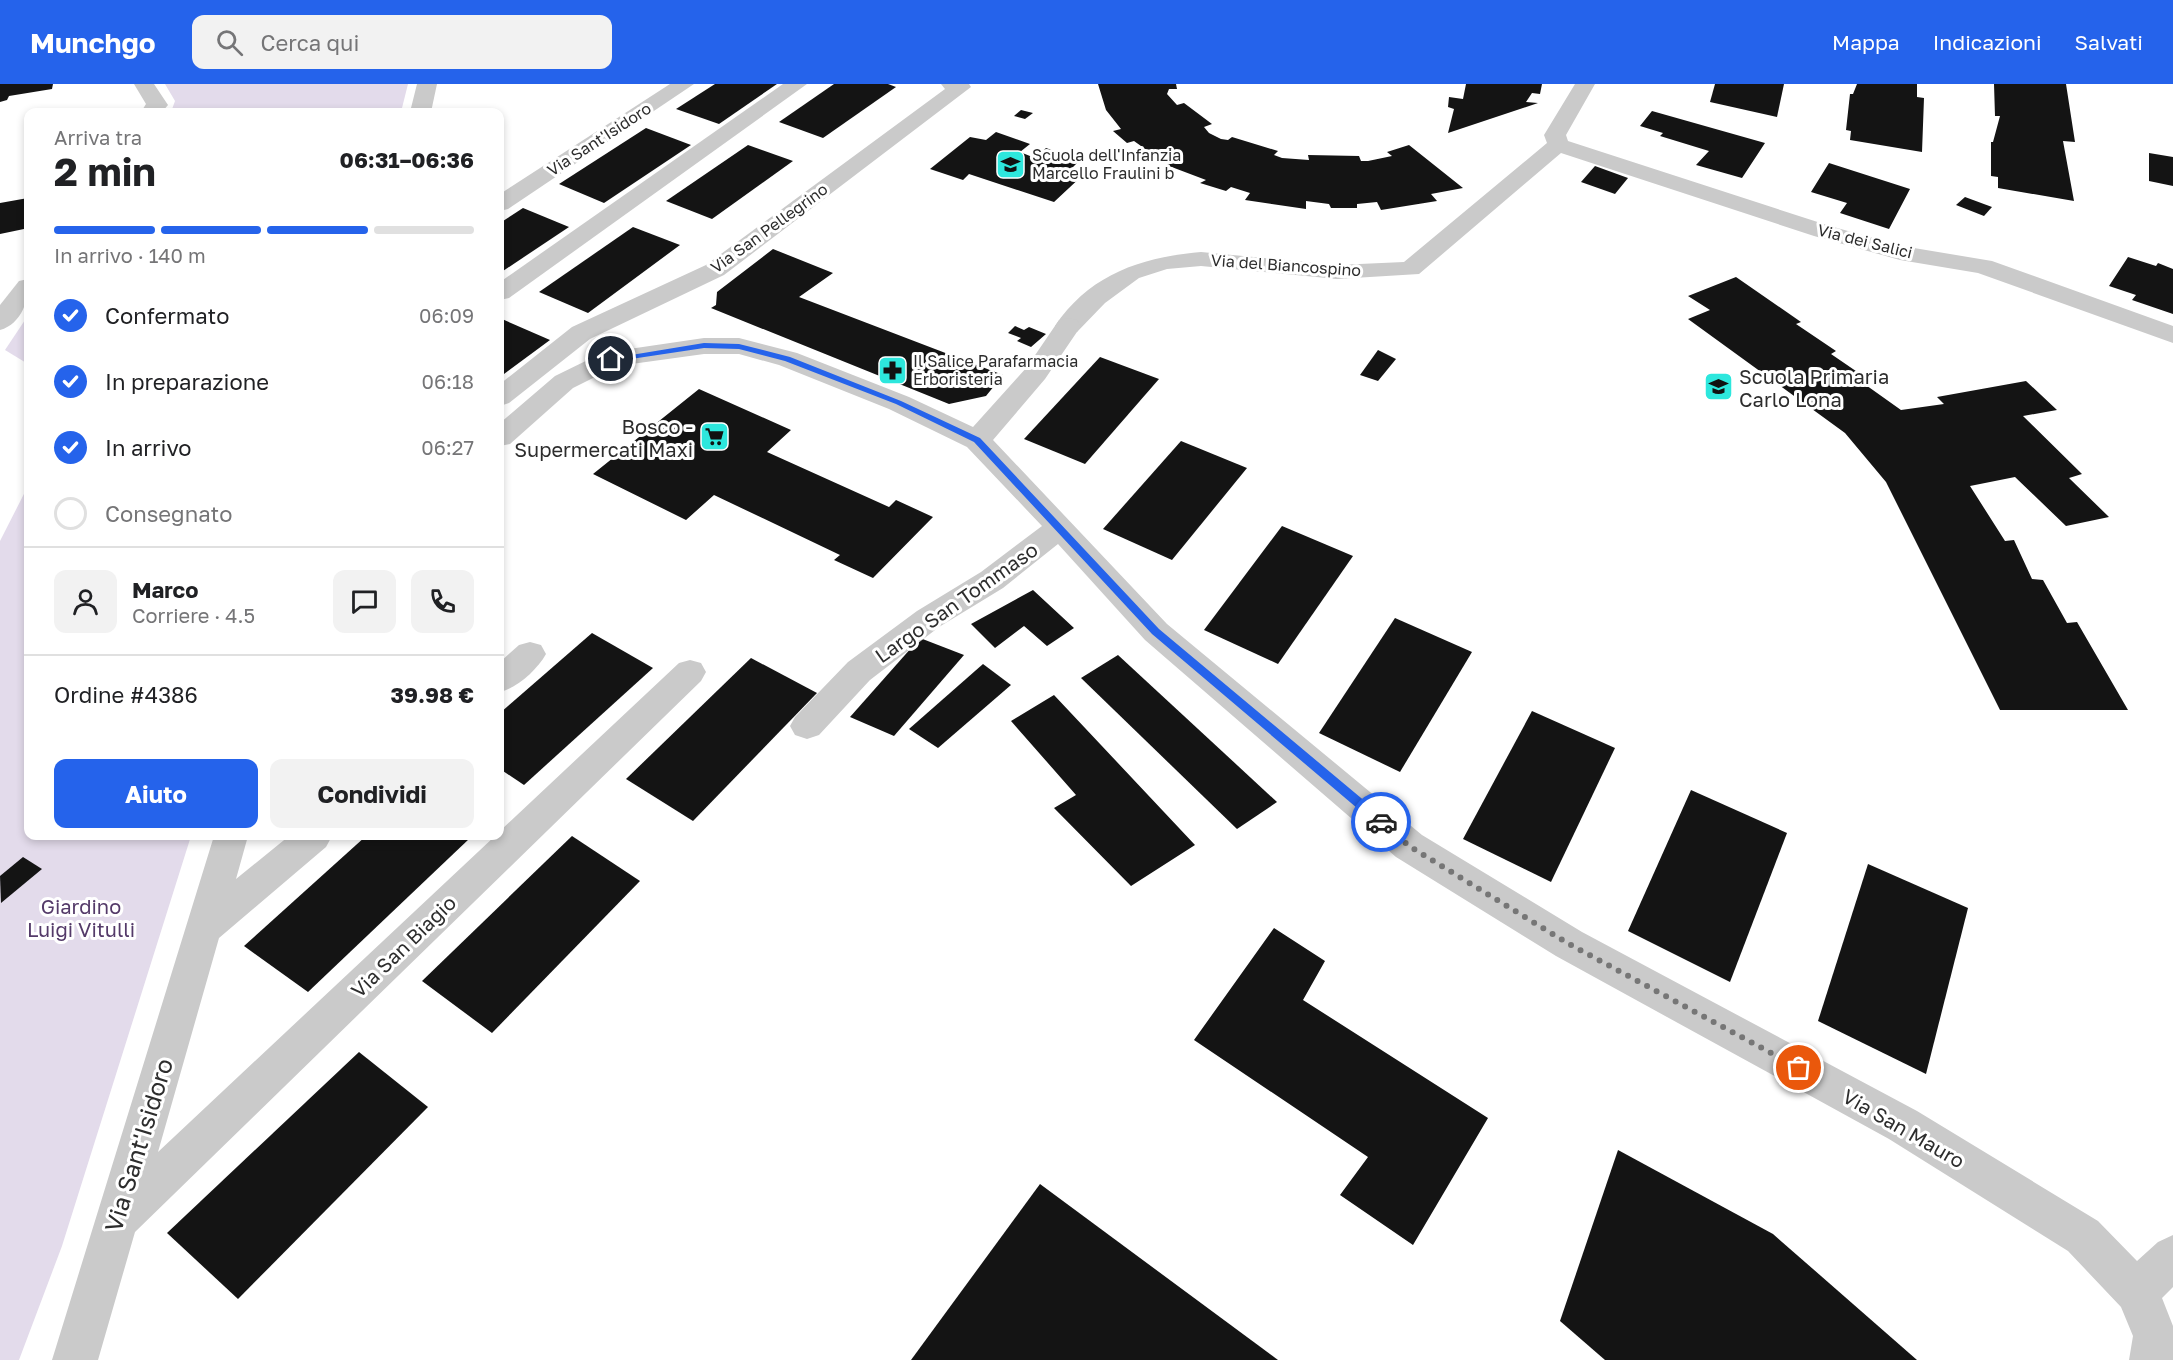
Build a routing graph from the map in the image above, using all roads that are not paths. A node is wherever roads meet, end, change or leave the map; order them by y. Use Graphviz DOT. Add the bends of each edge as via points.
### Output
graph roads {
  1 [pos="144,84"];
  2 [pos="427,84"];
  3 [pos="684,84"];
  4 [pos="797,84"];
  5 [pos="951,84"];
  6 [pos="1585,84"];
  7 [pos="154,108"];
  8 [pos="422,108"];
  9 [pos="1558,146"];
  10 [pos="504,196"];
  11 [pos="504,290"];
  12 [pos="24,291"];
  13 [pos="0,322"];
  14 [pos="2173,335"];
  15 [pos="504,393"];
  16 [pos="504,434"];
  17 [pos="977,440"];
  18 [pos="1060,527"];
  19 [pos="530,654"];
  20 [pos="690,672"];
  21 [pos="504,677"];
  22 [pos="807,726"];
  23 [pos="230,840"];
  24 [pos="309,840"];
  25 [pos="202,930"];
  26 [pos="115,1221"];
  27 [pos="2173,1257"];
  28 [pos="2137,1292"];
  29 [pos="75,1360"];
  30 [pos="2152,1360"];
  1 -- 7 [label="street" via="157,105"];
  2 -- 8 [label="street"];
  3 -- 10 [label="street, Via Sant'Isidoro"];
  4 -- 11 [label="street"];
  5 -- 15 [label="street, Via San Pellegrino" via="961,87 715,270 581,333"];
  6 -- 9 [label="street" via="1555,135"];
  9 -- 14 [label="street, Via dei Salici" via="1900,253 1983,266"];
  9 -- 17 [label="street, Via del Biancospino" via="1410,269 1337,272 1201,259 1164,261 1130,273 1096,298 1068,326 1036,373"];
  12 -- 13 [label="street"];
  16 -- 17 [label="street" via="564,382 611,359 704,346 739,346 788,359 899,403"];
  17 -- 18 [label="street"];
  18 -- 22 [label="street, Largo San Tommaso" via="992,580 928,619 859,671"];
  18 -- 28 [label="street, Via San Mauro" via="1156,632 1409,846 1569,944 1902,1125 2033,1205 2083,1236"];
  19 -- 21 [label="street"];
  20 -- 26 [label="street, Via San Biagio"];
  23 -- 25 [label="street, Via Sant'Isidoro"];
  24 -- 25 [label="street"];
  25 -- 26 [label="street, Via Sant'Isidoro"];
  26 -- 29 [label="street, Via Sant'Isidoro"];
  27 -- 28 [label="street"];
  28 -- 30 [label="street, Via San Mauro" via="2155,1336"];
}
